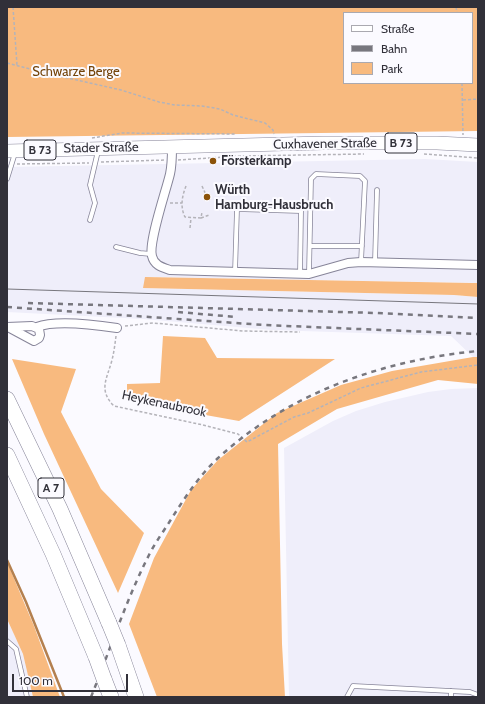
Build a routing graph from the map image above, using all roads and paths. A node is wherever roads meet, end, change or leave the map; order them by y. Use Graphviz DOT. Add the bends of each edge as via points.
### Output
graph roads {
  1 [pos="13,7"];
  2 [pos="7,62"];
  3 [pos="17,64"];
  4 [pos="462,84"];
  5 [pos="478,99"];
  6 [pos="463,100"];
  7 [pos="275,144"];
  8 [pos="463,144"];
  9 [pos="478,145"];
  10 [pos="172,147"];
  11 [pos="99,148"];
  12 [pos="11,151"];
  13 [pos="365,154"];
  14 [pos="424,154"];
  15 [pos="478,158"];
  16 [pos="172,161"];
  17 [pos="7,179"];
  18 [pos="186,186"];
  19 [pos="202,186"];
  20 [pos="377,190"];
  21 [pos="207,197"];
  22 [pos="163,201"];
  23 [pos="182,204"];
  24 [pos="202,212"];
  25 [pos="209,215"];
  26 [pos="191,218"];
  27 [pos="201,218"];
  28 [pos="90,220"];
  29 [pos="190,228"];
  30 [pos="310,246"];
  31 [pos="362,246"];
  32 [pos="116,247"];
  33 [pos="151,254"];
  34 [pos="361,262"];
  35 [pos="375,262"];
  36 [pos="478,265"];
  37 [pos="235,272"];
  38 [pos="300,274"];
  39 [pos="309,274"];
  40 [pos="8,327"];
  41 [pos="37,327"];
  42 [pos="117,328"];
  43 [pos="300,332"];
  44 [pos="478,365"];
  45 [pos="7,399"];
  46 [pos="7,455"];
  47 [pos="7,641"];
  48 [pos="451,691"];
  49 [pos="475,695"];
  50 [pos="27,697"];
  51 [pos="111,697"];
  52 [pos="136,697"];
  53 [pos="347,697"];
  54 [pos="451,697"];
  1 -- 3 [label="path"];
  2 -- 3 [label="path"];
  3 -- 7 [label="path" via="159,102 220,109 261,122 273,130"];
  4 -- 6 [label="path"];
  5 -- 6 [label="path"];
  6 -- 8 [label="path"];
  7 -- 8 [label="main road, Cuxhavener Straße / B 73"];
  7 -- 10 [label="main road, Cuxhavener Straße / B 73"];
  8 -- 9 [label="main road, Cuxhavener Straße / B 73"];
  10 -- 11 [label="main road, Stader Straße / B 73"];
  10 -- 16 [label="street"];
  11 -- 12 [label="main road, Stader Straße / B 73"];
  11 -- 28 [label="lane" via="90,185 95,203"];
  12 -- 17 [label="lane"];
  13 -- 16 [label="path" via="241,156"];
  14 -- 15 [label="path"];
  16 -- 22 [label="street"];
  18 -- 23 [label="path"];
  19 -- 21 [label="path"];
  20 -- 35 [label="lane"];
  22 -- 23 [label="path"];
  22 -- 33 [label="street"];
  23 -- 26 [label="path" via="185,217"];
  24 -- 27 [label="path"];
  25 -- 27 [label="path"];
  26 -- 27 [label="path"];
  26 -- 29 [label="path"];
  30 -- 31 [label="lane"];
  30 -- 31 [label="lane" via="311,179 316,174 360,176 365,181"];
  30 -- 39 [label="lane"];
  31 -- 34 [label="lane"];
  32 -- 33 [label="lane"];
  33 -- 37 [label="street" via="156,264 170,270"];
  34 -- 35 [label="street"];
  34 -- 39 [label="street"];
  35 -- 36 [label="street"];
  37 -- 38 [label="street"];
  37 -- 38 [label="lane" via="237,210 301,211"];
  38 -- 39 [label="street"];
  40 -- 41 [label="street"];
  40 -- 41 [label="street" via="34,341 40,335"];
  41 -- 42 [label="street" via="68,324"];
  42 -- 43 [label="path" via="153,323 243,331"];
  42 -- 44 [label="path, Heykenaubrook" via="112,361 104,388 107,398 114,406 228,431 238,434 247,442 294,417 361,388 421,372"];
  45 -- 52 [label="highway, A 7, bridge" via="60,509 118,645"];
  46 -- 51 [label="highway, A 7, bridge" via="53,554"];
  47 -- 50 [label="lane" via="16,649"];
  48 -- 49 [label="lane" via="470,692"];
  48 -- 53 [label="lane" via="353,686"];
  48 -- 54 [label="lane"];
}
